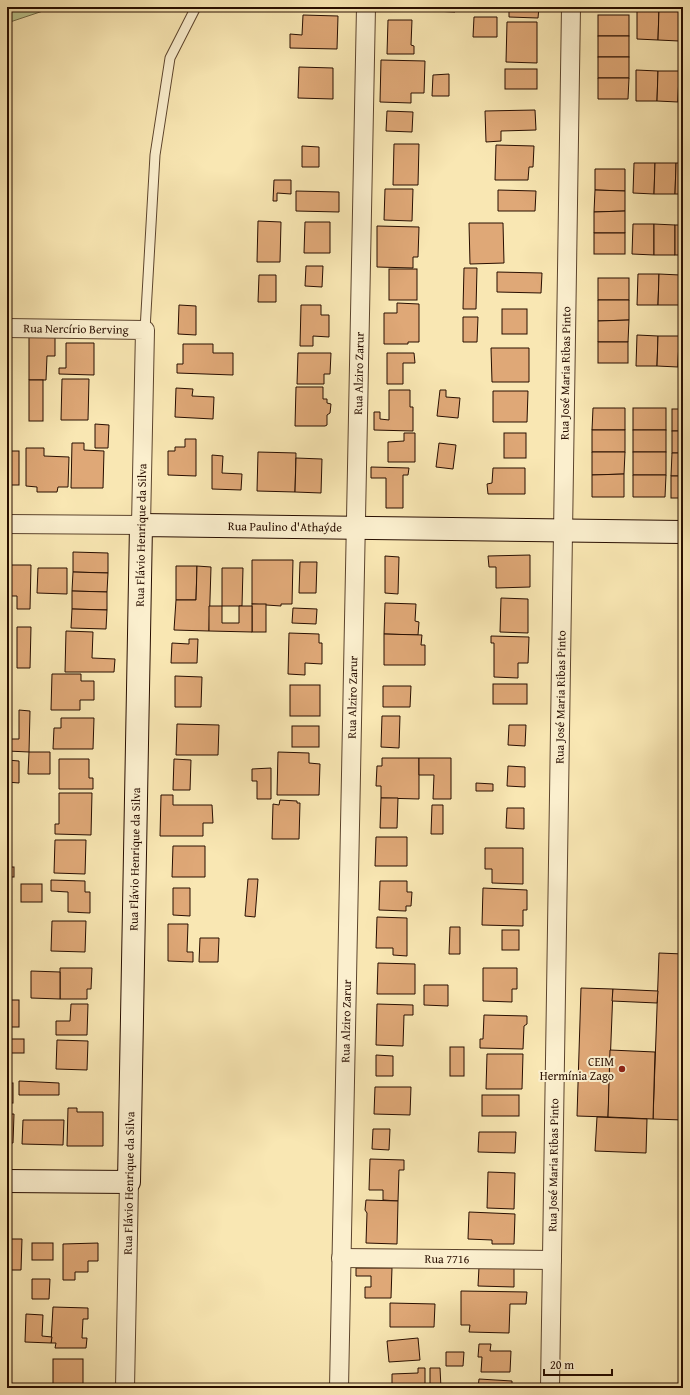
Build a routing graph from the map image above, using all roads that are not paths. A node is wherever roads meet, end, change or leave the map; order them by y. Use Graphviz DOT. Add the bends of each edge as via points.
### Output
graph roads {
  1 [pos="196,7"];
  2 [pos="366,7"];
  3 [pos="571,7"];
  4 [pos="7,328"];
  5 [pos="145,330"];
  6 [pos="7,524"];
  7 [pos="141,525"];
  8 [pos="356,527"];
  9 [pos="563,529"];
  10 [pos="683,532"];
  11 [pos="7,1181"];
  12 [pos="129,1182"];
  13 [pos="342,1258"];
  14 [pos="552,1260"];
  15 [pos="125,1388"];
  16 [pos="339,1388"];
  17 [pos="550,1388"];
  1 -- 5 [label="lane" via="170,58 155,155"];
  2 -- 8 [label="street, Rua Alziro Zarur"];
  3 -- 9 [label="street, Rua José Maria Ribas Pinto"];
  4 -- 5 [label="street, Rua Nercírio Berving"];
  5 -- 7 [label="street, Rua Flávio Henrique da Silva"];
  6 -- 7 [label="street, Rua Paulino d'Athaýde"];
  7 -- 8 [label="street, Rua Paulino d'Athaýde"];
  7 -- 12 [label="street, Rua Flávio Henrique da Silva"];
  8 -- 9 [label="street, Rua Paulino d'Athaýde"];
  8 -- 13 [label="street, Rua Alziro Zarur"];
  9 -- 10 [label="street, Rua Paulino d'Athaýde"];
  9 -- 14 [label="street, Rua José Maria Ribas Pinto"];
  11 -- 12 [label="street"];
  12 -- 15 [label="street, Rua Flávio Henrique da Silva"];
  13 -- 14 [label="street, Rua 7716"];
  13 -- 16 [label="street, Rua Alziro Zarur"];
  14 -- 17 [label="street, Rua José Maria Ribas Pinto"];
}
